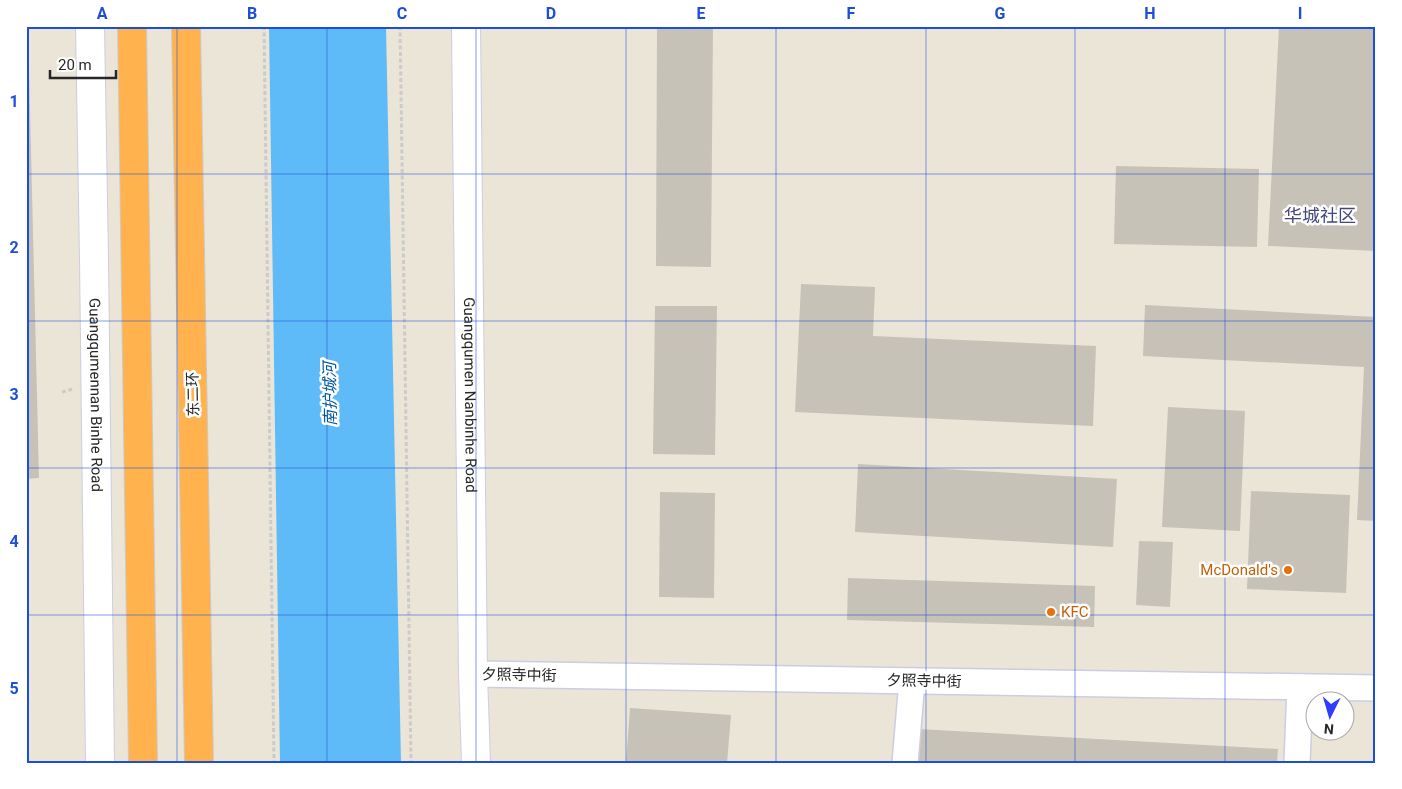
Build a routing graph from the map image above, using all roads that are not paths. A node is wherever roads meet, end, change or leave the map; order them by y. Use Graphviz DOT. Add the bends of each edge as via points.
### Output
graph roads {
  1 [pos="90,26"];
  2 [pos="132,26"];
  3 [pos="186,26"];
  4 [pos="466,26"];
  5 [pos="472,674"];
  6 [pos="912,681"];
  7 [pos="1300,687"];
  8 [pos="1376,688"];
  9 [pos="100,763"];
  10 [pos="143,763"];
  11 [pos="199,763"];
  12 [pos="476,763"];
  13 [pos="905,763"];
  14 [pos="1297,763"];
  1 -- 9 [label="street, Guangqumennan Binhe Road"];
  2 -- 10 [label="highway"];
  3 -- 11 [label="highway, 东二环"];
  4 -- 5 [label="street, Guangqumen Nanbinhe Road"];
  5 -- 6 [label="street, 夕照寺中街"];
  5 -- 12 [label="street, Guangqumen Nanbinhe Road"];
  6 -- 7 [label="street, 夕照寺中街"];
  6 -- 13 [label="street"];
  7 -- 8 [label="street, 夕照寺中街"];
  7 -- 14 [label="street"];
}
